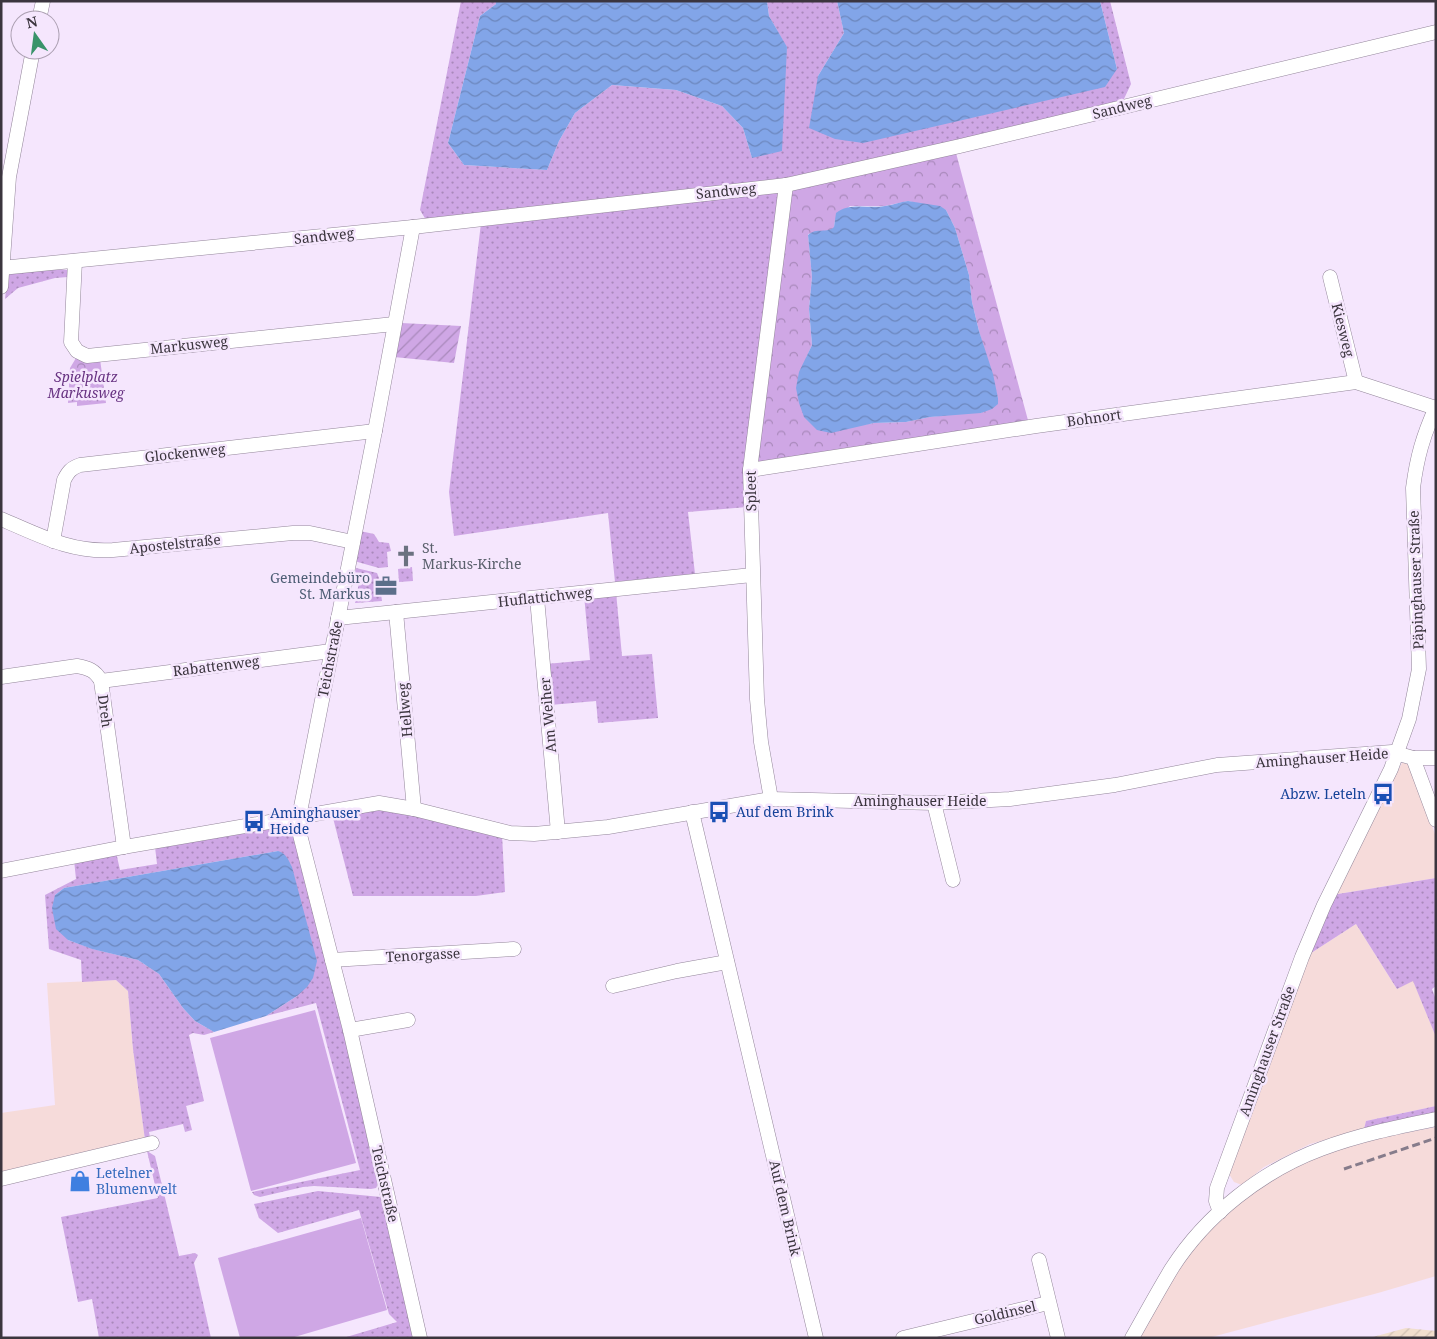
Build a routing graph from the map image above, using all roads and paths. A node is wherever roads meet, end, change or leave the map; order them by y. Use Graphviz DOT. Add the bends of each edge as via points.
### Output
graph roads {
  1 [pos="1436,32"];
  2 [pos="31,60"];
  3 [pos="786,185"];
  4 [pos="413,227"];
  5 [pos="75,261"];
  6 [pos="2,268"];
  7 [pos="1330,277"];
  8 [pos="1,287"];
  9 [pos="394,324"];
  10 [pos="1356,382"];
  11 [pos="1436,407"];
  12 [pos="375,432"];
  13 [pos="1430,436"];
  14 [pos="750,470"];
  15 [pos="1,519"];
  16 [pos="53,541"];
  17 [pos="353,542"];
  18 [pos="752,575"];
  19 [pos="537,598"];
  20 [pos="396,612"];
  21 [pos="338,618"];
  22 [pos="331,651"];
  23 [pos="1,677"];
  24 [pos="101,681"];
  25 [pos="1398,753"];
  26 [pos="1413,758"];
  27 [pos="1436,758"];
  28 [pos="771,799"];
  29 [pos="934,803"];
  30 [pos="414,809"];
  31 [pos="692,812"];
  32 [pos="299,817"];
  33 [pos="1436,820"];
  34 [pos="558,832"];
  35 [pos="124,847"];
  36 [pos="1,870"];
  37 [pos="953,880"];
  38 [pos="514,949"];
  39 [pos="332,960"];
  40 [pos="727,962"];
  41 [pos="613,986"];
  42 [pos="408,1020"];
  43 [pos="350,1030"];
  44 [pos="1436,1119"];
  45 [pos="152,1143"];
  46 [pos="1,1179"];
  47 [pos="1220,1212"];
  48 [pos="1039,1260"];
  49 [pos="1048,1303"];
  50 [pos="420,1338"];
  51 [pos="816,1338"];
  52 [pos="903,1338"];
  53 [pos="1058,1338"];
  54 [pos="1132,1338"];
  1 -- 3 [label="street, Sandweg"];
  2 -- 6 [label="street" via="9,176"];
  3 -- 4 [label="street, Sandweg"];
  3 -- 14 [label="street, Spleet"];
  4 -- 5 [label="street, Sandweg"];
  4 -- 9 [label="street, Teichstraße"];
  5 -- 6 [label="street, Sandweg"];
  5 -- 9 [label="street, Markusweg" via="71,342 76,351 86,356"];
  6 -- 8 [label="street"];
  7 -- 10 [label="street, Kiesweg"];
  9 -- 12 [label="street, Teichstraße"];
  10 -- 11 [label="street, Bohnort"];
  10 -- 14 [label="street, Bohnort"];
  11 -- 13 [label="street, Päpinghauser Straße"];
  12 -- 16 [label="street, Glockenweg" via="80,465 68,472 64,480"];
  12 -- 17 [label="street, Teichstraße"];
  13 -- 25 [label="street, Päpinghauser Straße" via="1416,461 1413,488 1419,669"];
  14 -- 18 [label="street, Spleet"];
  15 -- 16 [label="street, Apostelstraße"];
  16 -- 17 [label="street, Apostelstraße" via="100,551 293,533 310,533"];
  17 -- 21 [label="street, Teichstraße"];
  18 -- 19 [label="street, Huflattichweg"];
  18 -- 28 [label="street, Spleet" via="757,700"];
  19 -- 20 [label="street, Huflattichweg"];
  19 -- 34 [label="street, Am Weiher"];
  20 -- 21 [label="street, Huflattichweg"];
  20 -- 30 [label="street, Hellweg"];
  21 -- 22 [label="street, Teichstraße"];
  22 -- 24 [label="street, Rabattenweg"];
  22 -- 32 [label="street, Teichstraße"];
  23 -- 24 [label="street, Dreh" via="77,666 96,673"];
  24 -- 35 [label="street, Dreh"];
  25 -- 26 [label="street, Aminghauser Heide"];
  25 -- 29 [label="street, Aminghauser Heide" via="1217,765 1066,793"];
  25 -- 47 [label="street, Aminghauser Straße" via="1324,905 1302,958 1217,1188 1216,1201"];
  26 -- 27 [label="street, Aminghauser Heide"];
  26 -- 33 [label="street"];
  28 -- 29 [label="street, Aminghauser Heide"];
  28 -- 31 [label="street, Aminghauser Heide"];
  29 -- 37 [label="street"];
  30 -- 32 [label="street, Aminghauser Heide" via="379,803"];
  30 -- 34 [label="street, Aminghauser Heide" via="510,833"];
  31 -- 34 [label="street, Aminghauser Heide"];
  31 -- 40 [label="street, Auf dem Brink"];
  32 -- 35 [label="street, Aminghauser Heide"];
  32 -- 39 [label="street, Teichstraße" via="299,831"];
  35 -- 36 [label="street, Aminghauser Heide"];
  38 -- 39 [label="street, Tenorgasse"];
  39 -- 43 [label="street, Teichstraße"];
  40 -- 41 [label="street"];
  40 -- 51 [label="street, Auf dem Brink"];
  42 -- 43 [label="street"];
  43 -- 50 [label="street, Teichstraße"];
  44 -- 47 [label="street" via="1320,1150 1269,1175"];
  45 -- 46 [label="street"];
  47 -- 54 [label="street" via="1173,1267"];
  48 -- 49 [label="street"];
  49 -- 52 [label="street, Goldinsel"];
  49 -- 53 [label="street"];
}
